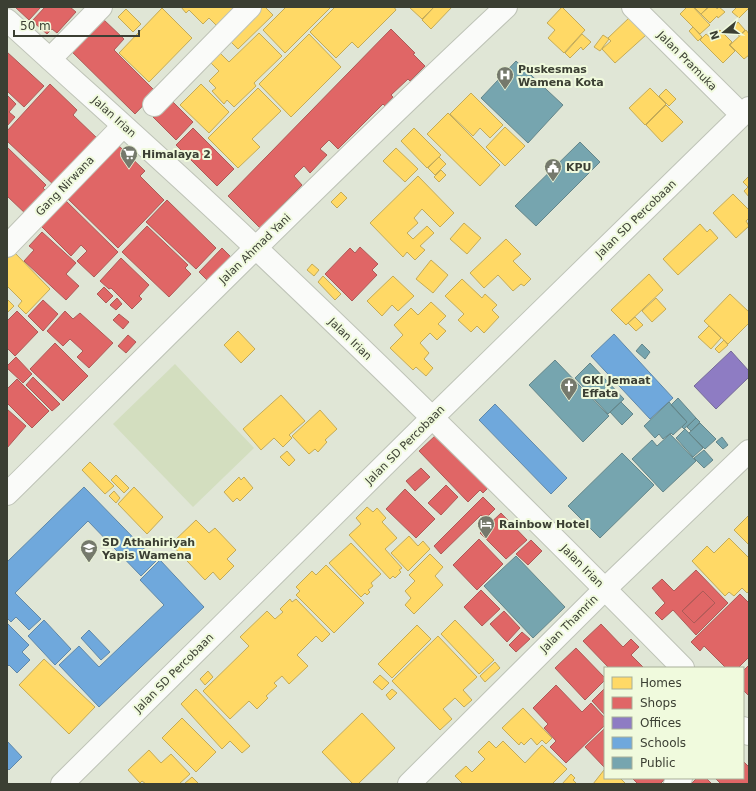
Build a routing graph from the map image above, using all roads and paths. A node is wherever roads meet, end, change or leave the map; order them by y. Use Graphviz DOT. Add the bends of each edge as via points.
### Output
graph roads {
  1 [pos="101,7"];
  2 [pos="250,7"];
  3 [pos="506,7"];
  4 [pos="633,7"];
  5 [pos="7,20"];
  6 [pos="50,60"];
  7 [pos="154,105"];
  8 [pos="745,112"];
  9 [pos="123,126"];
  10 [pos="7,246"];
  11 [pos="256,248"];
  12 [pos="432,418"];
  13 [pos="749,451"];
  14 [pos="7,494"];
  15 [pos="605,589"];
  16 [pos="682,667"];
  17 [pos="62,784"];
  18 [pos="409,784"];
  1 -- 6 [label="street"];
  2 -- 7 [label="street"];
  3 -- 11 [label="street, Jalan Ahmad Yani"];
  4 -- 8 [label="street, Jalan Pramuka"];
  5 -- 6 [label="street, Jalan Irian"];
  6 -- 9 [label="street, Jalan Irian"];
  8 -- 12 [label="street, Jalan SD Percobaan"];
  9 -- 10 [label="street, Gang Nirwana"];
  9 -- 11 [label="street, Jalan Irian"];
  11 -- 12 [label="street, Jalan Irian"];
  11 -- 14 [label="street, Jalan Ahmad Yani"];
  12 -- 15 [label="street, Jalan Irian"];
  12 -- 17 [label="street, Jalan SD Percobaan"];
  13 -- 15 [label="street, Jalan Thamrin"];
  15 -- 16 [label="street, Jalan Irian"];
  15 -- 18 [label="street, Jalan Thamrin"];
}
